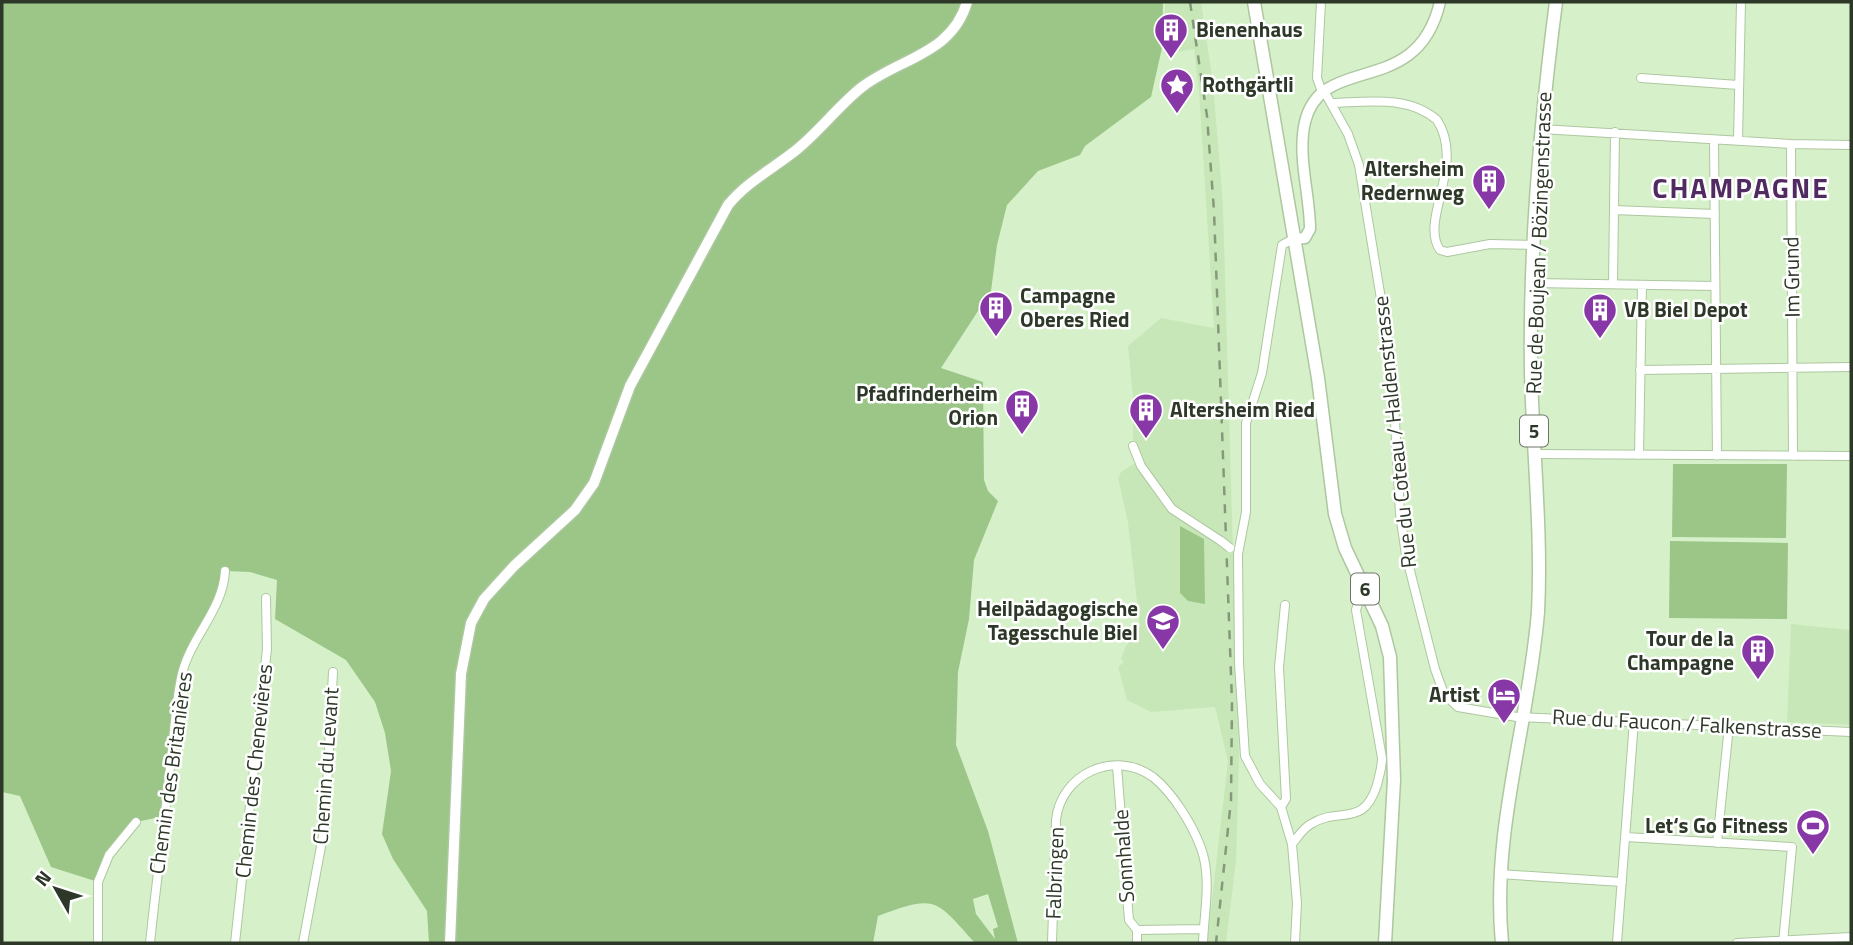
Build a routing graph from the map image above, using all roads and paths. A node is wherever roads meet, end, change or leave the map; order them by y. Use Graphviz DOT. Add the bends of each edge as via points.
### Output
graph roads {
  1 [pos="967,2"];
  2 [pos="1254,2"];
  3 [pos="1321,2"];
  4 [pos="1440,2"];
  5 [pos="1556,2"];
  6 [pos="1741,2"];
  7 [pos="1641,78"];
  8 [pos="1738,85"];
  9 [pos="1323,92"];
  10 [pos="1332,103"];
  11 [pos="1541,129"];
  12 [pos="1615,132"];
  13 [pos="1714,139"];
  14 [pos="1738,140"];
  15 [pos="1791,144"];
  16 [pos="1851,145"];
  17 [pos="1614,210"];
  18 [pos="1715,214"];
  19 [pos="1293,239"];
  20 [pos="1535,245"];
  21 [pos="1534,283"];
  22 [pos="1613,284"];
  23 [pos="1642,286"];
  24 [pos="1715,286"];
  25 [pos="1793,368"];
  26 [pos="1851,368"];
  27 [pos="1640,370"];
  28 [pos="1716,370"];
  29 [pos="1132,446"];
  30 [pos="1535,454"];
  31 [pos="1639,455"];
  32 [pos="1717,456"];
  33 [pos="1793,456"];
  34 [pos="1851,456"];
  35 [pos="1234,551"];
  36 [pos="225,570"];
  37 [pos="1367,595"];
  38 [pos="266,598"];
  39 [pos="1285,605"];
  40 [pos="333,672"];
  41 [pos="1523,717"];
  42 [pos="1634,721"];
  43 [pos="1729,726"];
  44 [pos="1851,732"];
  45 [pos="1118,766"];
  46 [pos="1281,807"];
  47 [pos="136,821"];
  48 [pos="1626,837"];
  49 [pos="1717,843"];
  50 [pos="1292,844"];
  51 [pos="1499,874"];
  52 [pos="1622,882"];
  53 [pos="1203,929"];
  54 [pos="1137,930"];
  55 [pos="1851,937"];
  56 [pos="1784,942"];
  57 [pos="98,943"];
  58 [pos="150,943"];
  59 [pos="235,943"];
  60 [pos="303,943"];
  61 [pos="450,943"];
  62 [pos="1052,943"];
  63 [pos="1137,943"];
  64 [pos="1203,943"];
  65 [pos="1295,943"];
  66 [pos="1385,943"];
  67 [pos="1502,943"];
  68 [pos="1617,943"];
  69 [pos="1737,943"];
  1 -- 61 [label="street" via="941,43 859,89 795,151 743,187 728,205 630,386 594,483 563,523 495,585 475,613 461,665"];
  2 -- 19 [label="main road, 6"];
  3 -- 9 [label="street" via="1317,78"];
  4 -- 9 [label="street" via="1429,32 1411,55"];
  5 -- 11 [label="main road, Rue de Boujean / Bözingenstrasse / 5"];
  6 -- 8 [label="street"];
  7 -- 8 [label="street"];
  8 -- 14 [label="street"];
  9 -- 10 [label="street, Rue du Coteau / Haldenstrasse"];
  9 -- 19 [label="street" via="1309,111 1304,131 1310,229 1305,238"];
  10 -- 20 [label="street" via="1390,101 1437,120 1447,149 1443,196 1433,226 1443,251 1502,243"];
  10 -- 41 [label="street, Rue du Coteau / Haldenstrasse" via="1359,165 1392,366 1406,555 1439,682 1449,700 1465,709"];
  11 -- 12 [label="street"];
  11 -- 20 [label="main road, Rue de Boujean / Bözingenstrasse / 5"];
  12 -- 13 [label="street"];
  12 -- 17 [label="street"];
  13 -- 14 [label="street"];
  13 -- 18 [label="street"];
  14 -- 15 [label="street"];
  15 -- 16 [label="street"];
  15 -- 25 [label="street, Im Grund"];
  17 -- 18 [label="street"];
  17 -- 22 [label="street"];
  18 -- 24 [label="street"];
  19 -- 35 [label="street" via="1282,245 1262,373 1247,415 1246,512"];
  19 -- 37 [label="main road, 6" via="1318,378 1335,514"];
  20 -- 21 [label="main road, Rue de Boujean / Bözingenstrasse / 5"];
  21 -- 22 [label="street"];
  21 -- 30 [label="main road, Rue de Boujean / Bözingenstrasse / 5" via="1531,371"];
  22 -- 23 [label="street"];
  23 -- 24 [label="street"];
  23 -- 27 [label="street"];
  24 -- 28 [label="street"];
  25 -- 26 [label="street"];
  25 -- 28 [label="street"];
  25 -- 33 [label="street, Im Grund"];
  27 -- 28 [label="street"];
  27 -- 31 [label="street"];
  28 -- 32 [label="street"];
  29 -- 35 [label="street, bridge" via="1172,509"];
  30 -- 31 [label="street"];
  30 -- 41 [label="main road, Rue de Boujean / Bözingenstrasse / 5" via="1538,612"];
  31 -- 32 [label="street"];
  32 -- 33 [label="street"];
  33 -- 34 [label="street"];
  35 -- 46 [label="street" via="1243,747 1260,784"];
  36 -- 58 [label="street, Chemin des Britanières" via="218,605 181,675"];
  37 -- 50 [label="street" via="1356,610 1381,772 1365,809 1311,823"];
  37 -- 66 [label="main road, 6" via="1385,636 1392,682 1393,810"];
  38 -- 59 [label="street, Chemin des Chenevières" via="267,649"];
  39 -- 46 [label="street" via="1279,667 1286,799"];
  40 -- 60 [label="street, Chemin du Levant" via="325,825"];
  41 -- 42 [label="street, Rue du Faucon / Falkenstrasse"];
  41 -- 51 [label="main road, Rue de Boujean / Bözingenstrasse / 5"];
  42 -- 43 [label="street, Rue du Faucon / Falkenstrasse"];
  42 -- 48 [label="street"];
  43 -- 44 [label="street, Rue du Faucon / Falkenstrasse"];
  43 -- 49 [label="street"];
  45 -- 53 [label="street" via="1152,777 1195,833 1206,873"];
  45 -- 54 [label="street, Sonnhalde" via="1129,920"];
  45 -- 62 [label="street, Falbringen" via="1084,774 1060,803"];
  46 -- 50 [label="street"];
  47 -- 57 [label="street" via="109,855 98,882"];
  48 -- 49 [label="street"];
  48 -- 52 [label="street"];
  49 -- 56 [label="street" via="1792,847"];
  50 -- 65 [label="street"];
  51 -- 52 [label="street"];
  51 -- 67 [label="main road, Rue de Boujean / Bözingenstrasse / 5"];
  52 -- 68 [label="street"];
  53 -- 54 [label="street"];
  53 -- 64 [label="street"];
  54 -- 63 [label="street, Sonnhalde"];
  55 -- 56 [label="street"];
  56 -- 69 [label="street"];
}
